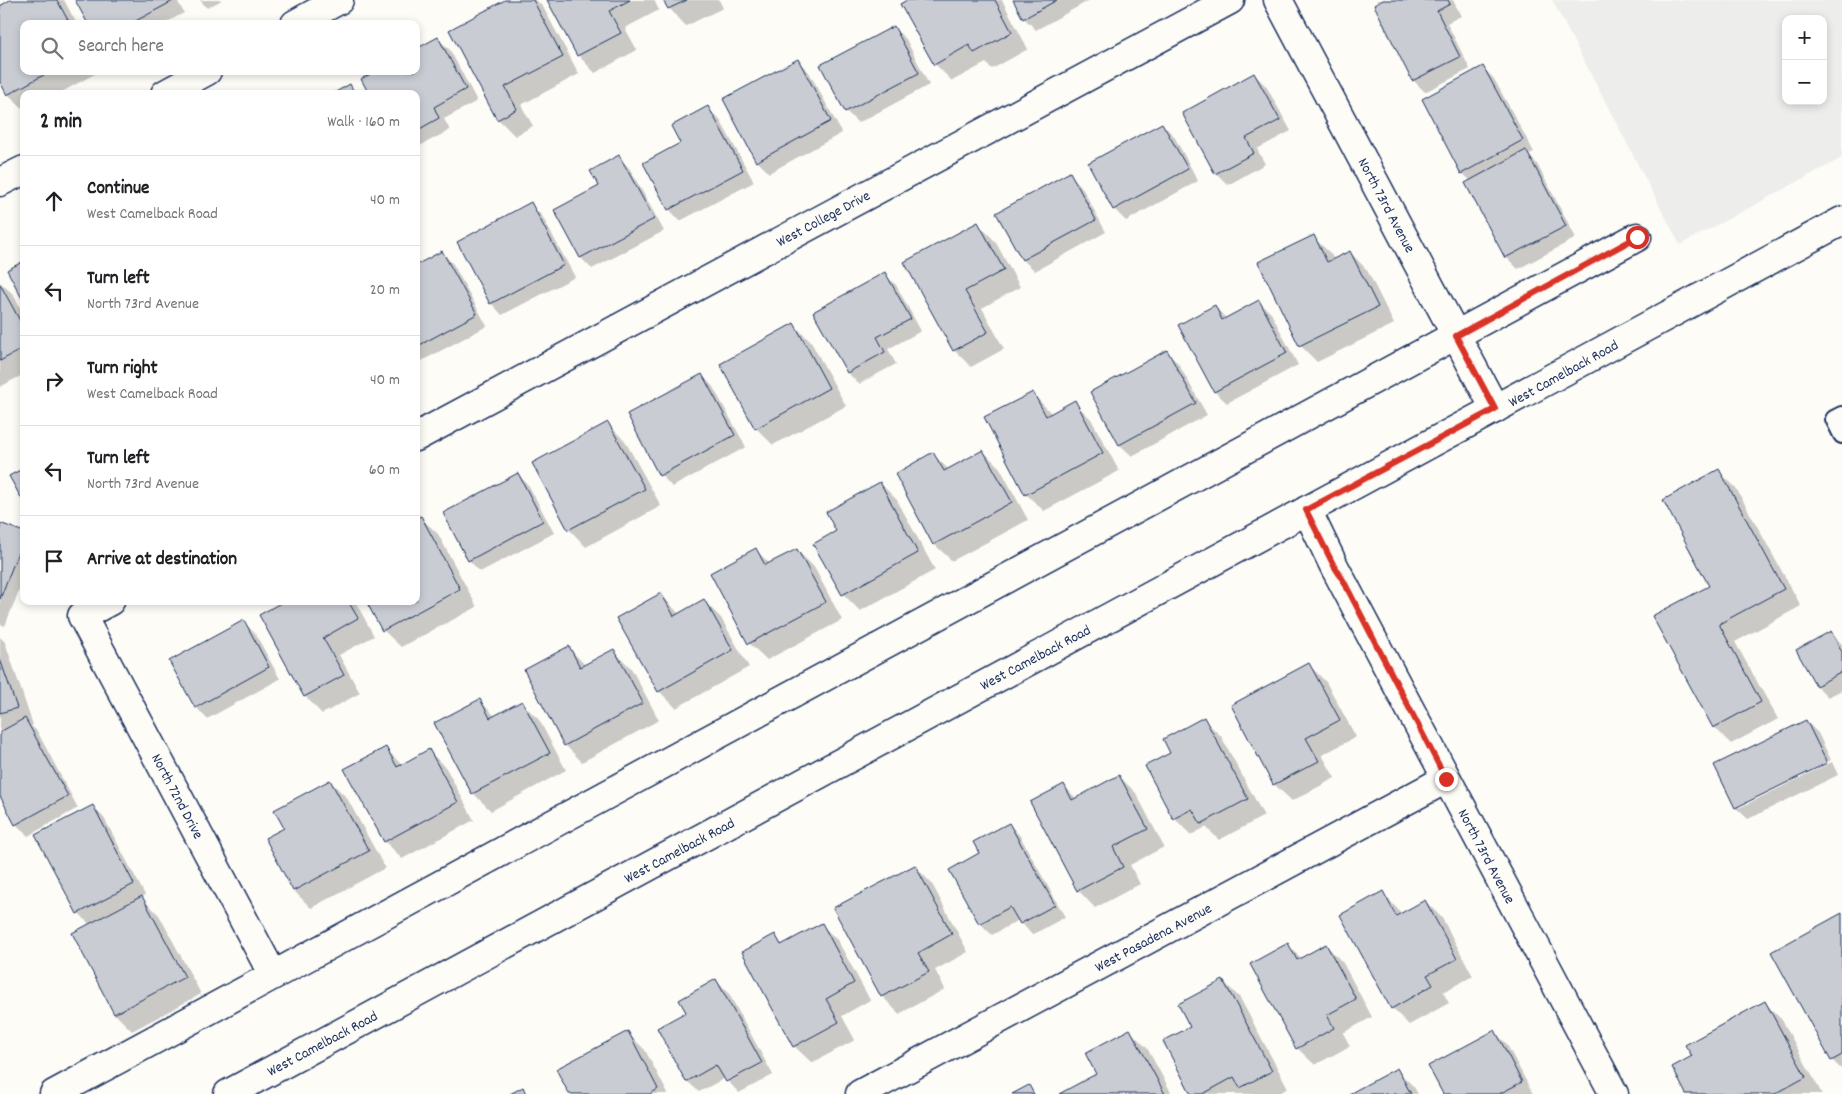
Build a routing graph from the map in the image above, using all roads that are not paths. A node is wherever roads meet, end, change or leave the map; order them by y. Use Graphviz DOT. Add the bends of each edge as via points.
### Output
graph roads {
  1 [pos="340,0"];
  2 [pos="1230,0"];
  3 [pos="1278,0"];
  4 [pos="302,20"];
  5 [pos="199,75"];
  6 [pos="172,90"];
  7 [pos="20,172"];
  8 [pos="0,182"];
  9 [pos="1842,221"];
  10 [pos="1637,237"];
  11 [pos="1456,336"];
  12 [pos="1495,409"];
  13 [pos="1842,415"];
  14 [pos="1842,434"];
  15 [pos="420,435"];
  16 [pos="1306,510"];
  17 [pos="103,605"];
  18 [pos="1446,779"];
  19 [pos="274,975"];
  20 [pos="54,1094"];
  21 [pos="228,1094"];
  22 [pos="860,1094"];
  23 [pos="1614,1094"];
  1 -- 4 [label="street"];
  2 -- 15 [label="street, West College Drive"];
  3 -- 11 [label="street, North 73rd Avenue"];
  5 -- 6 [label="street"];
  7 -- 8 [label="street"];
  9 -- 12 [label="street, West Camelback Road"];
  10 -- 11 [label="street"];
  11 -- 12 [label="street, North 73rd Avenue"];
  11 -- 19 [label="street"];
  12 -- 16 [label="street, West Camelback Road"];
  13 -- 14 [label="lane" via="1834,419"];
  16 -- 18 [label="street, North 73rd Avenue"];
  16 -- 21 [label="street, West Camelback Road"];
  17 -- 19 [label="street, North 72nd Drive" via="82,616"];
  18 -- 22 [label="street, West Pasadena Avenue"];
  18 -- 23 [label="street, North 73rd Avenue"];
  19 -- 20 [label="street"];
}
